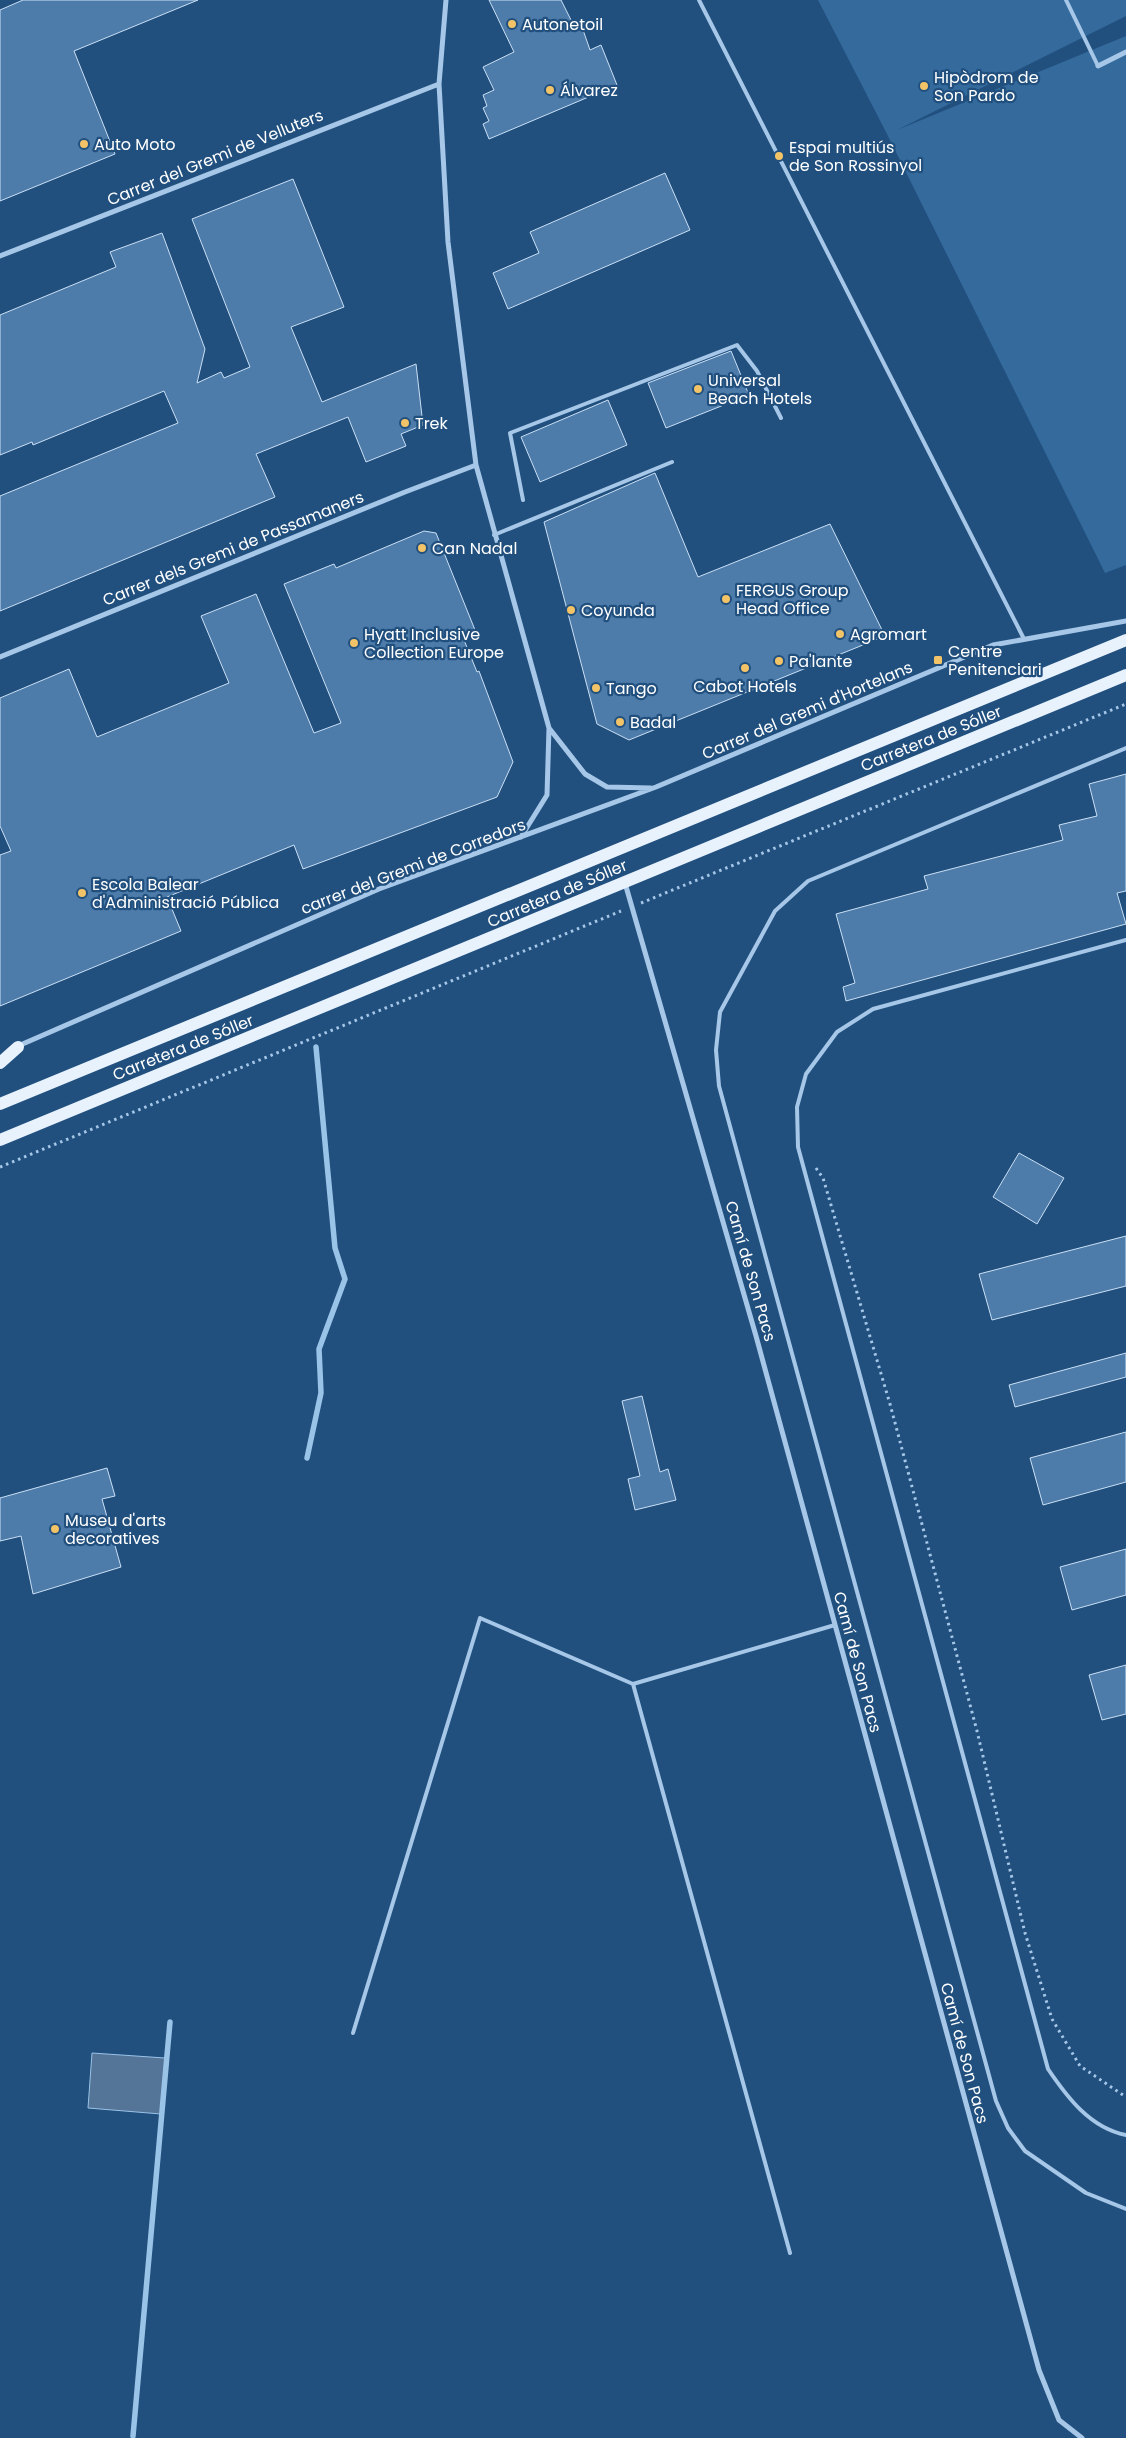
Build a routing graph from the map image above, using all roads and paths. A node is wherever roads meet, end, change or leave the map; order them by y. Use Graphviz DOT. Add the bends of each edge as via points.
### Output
graph roads {
  1 [pos="446,0"];
  2 [pos="700,0"];
  3 [pos="1066,0"];
  4 [pos="1126,52"];
  5 [pos="1098,66"];
  6 [pos="439,84"];
  7 [pos="0,256"];
  8 [pos="781,418"];
  9 [pos="672,462"];
  10 [pos="476,465"];
  11 [pos="523,500"];
  12 [pos="494,535"];
  13 [pos="1126,622"];
  14 [pos="1024,639"];
  15 [pos="1126,640"];
  16 [pos="0,657"];
  17 [pos="1126,676"];
  18 [pos="1126,704"];
  19 [pos="548,728"];
  20 [pos="1126,748"];
  21 [pos="656,788"];
  22 [pos="588,812"];
  23 [pos="521,838"];
  24 [pos="625,883"];
  25 [pos="632,907"];
  26 [pos="1126,940"];
  27 [pos="18,1047"];
  28 [pos="0,1054"];
  29 [pos="0,1063"];
  30 [pos="0,1104"];
  31 [pos="0,1140"];
  32 [pos="798,1147"];
  33 [pos="0,1167"];
  34 [pos="835,1626"];
  35 [pos="633,1684"];
  36 [pos="353,2033"];
  37 [pos="1126,2097"];
  38 [pos="1126,2136"];
  39 [pos="1126,2209"];
  40 [pos="790,2253"];
  41 [pos="1082,2438"];
  1 -- 6 [label="street"];
  2 -- 14 [label="lane"];
  3 -- 5 [label="lane"];
  4 -- 5 [label="street"];
  6 -- 7 [label="street, Carrer del Gremi de Velluters"];
  6 -- 10 [label="street" via="448,242"];
  8 -- 11 [label="lane" via="757,371 737,345 510,433"];
  9 -- 12 [label="lane"];
  10 -- 12 [label="street"];
  10 -- 16 [label="street, Carrer dels Gremi de Passamaners"];
  12 -- 19 [label="street"];
  13 -- 14 [label="street, Carrer del Gremi d'Hortelans"];
  14 -- 21 [label="street, Carrer del Gremi d'Hortelans" via="993,645"];
  15 -- 30 [label="main road, Carretera de Sóller"];
  17 -- 24 [label="main road, Carretera de Sóller"];
  18 -- 25 [label="path"];
  19 -- 21 [label="street" via="585,774 607,787"];
  19 -- 23 [label="street" via="547,795"];
  20 -- 39 [label="lane" via="808,881 775,911 720,1012 716,1050 719,1086 996,2101 1024,2152 1086,2193"];
  21 -- 22 [label="street, Carrer del Gremi d'Hortelans"];
  22 -- 23 [label="street, carrer del Gremi de Corredors"];
  23 -- 27 [label="street, carrer del Gremi de Corredors" via="378,889"];
  24 -- 25 [label="street, Camí de Son Pacs"];
  24 -- 31 [label="main road, Carretera de Sóller"];
  25 -- 33 [label="path"];
  25 -- 34 [label="street, Camí de Son Pacs" via="710,1171"];
  26 -- 32 [label="lane" via="873,1009 837,1032 806,1074 797,1107"];
  27 -- 28 [label="street, carrer del Gremi de Corredors"];
  27 -- 29 [label="main road"];
  32 -- 37 [label="path" via="823,1178 890,1404 978,1731 1025,1932 1052,2019 1080,2066"];
  32 -- 38 [label="lane" via="1048,2069 1078,2108 1093,2120"];
  34 -- 35 [label="lane"];
  34 -- 41 [label="street, Camí de Son Pacs" via="1039,2370 1059,2420"];
  35 -- 36 [label="lane" via="480,1618"];
  35 -- 40 [label="lane"];
}
